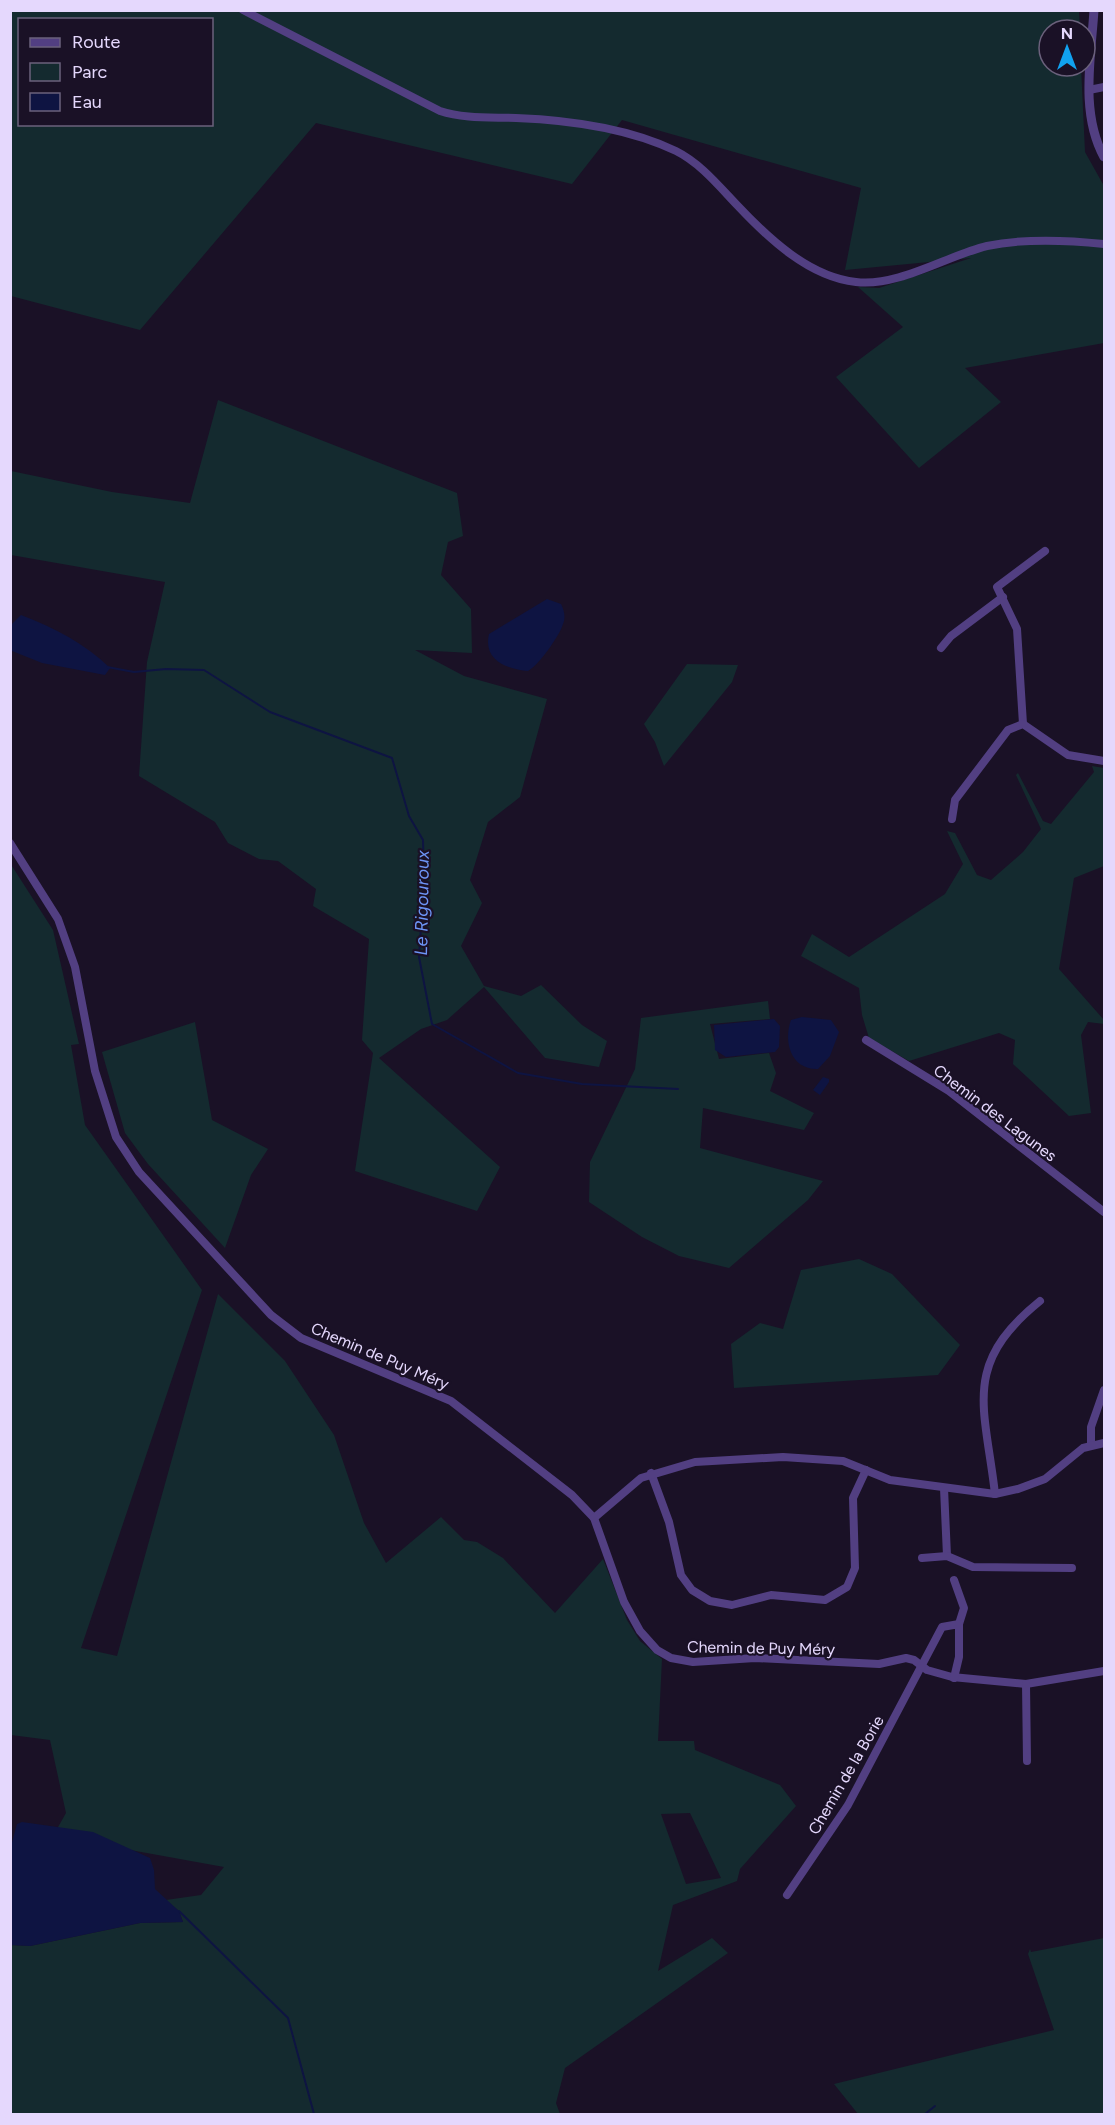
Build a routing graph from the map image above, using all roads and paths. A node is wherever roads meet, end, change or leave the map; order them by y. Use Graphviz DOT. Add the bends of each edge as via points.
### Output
graph roads {
  1 [pos="243,10"];
  2 [pos="1094,10"];
  3 [pos="1104,87"];
  4 [pos="1089,90"];
  5 [pos="1104,157"];
  6 [pos="1104,244"];
  7 [pos="1046,551"];
  8 [pos="1003,597"];
  9 [pos="941,648"];
  10 [pos="1023,724"];
  11 [pos="1104,761"];
  12 [pos="952,819"];
  13 [pos="10,843"];
  14 [pos="866,1040"];
  15 [pos="1104,1212"];
  16 [pos="1040,1301"];
  17 [pos="1104,1390"];
  18 [pos="1104,1443"];
  19 [pos="1091,1445"];
  20 [pos="866,1470"];
  21 [pos="651,1473"];
  22 [pos="944,1488"];
  23 [pos="994,1494"];
  24 [pos="594,1518"];
  25 [pos="947,1556"];
  26 [pos="922,1558"];
  27 [pos="1072,1568"];
  28 [pos="954,1580"];
  29 [pos="959,1624"];
  30 [pos="923,1666"];
  31 [pos="1104,1671"];
  32 [pos="954,1677"];
  33 [pos="1026,1684"];
  34 [pos="1027,1761"];
  35 [pos="787,1895"];
  1 -- 6 [label="street" via="440,111 462,116 562,121 666,146 693,161 791,254 839,279 876,283 987,246 1055,239"];
  2 -- 4 [label="street"];
  3 -- 4 [label="street"];
  4 -- 5 [label="street" via="1091,117"];
  7 -- 8 [label="street" via="997,587"];
  8 -- 9 [label="street"];
  8 -- 10 [label="street" via="1017,629"];
  10 -- 11 [label="street" via="1068,755"];
  10 -- 12 [label="street" via="1008,730 955,800"];
  13 -- 24 [label="street, Chemin de Puy Méry" via="58,919 75,967 95,1071 116,1137 139,1172 271,1315 301,1338 451,1401 572,1496"];
  14 -- 15 [label="street, Chemin des Lagunes" via="949,1091"];
  16 -- 23 [label="street" via="1019,1318 989,1358 981,1393"];
  17 -- 19 [label="street" via="1091,1426"];
  18 -- 19 [label="street"];
  19 -- 23 [label="street" via="1045,1479"];
  20 -- 21 [label="street" via="843,1461 783,1457 695,1462"];
  20 -- 21 [label="street" via="854,1498 855,1568 847,1587 825,1600 771,1595 732,1605 710,1601 692,1590 681,1575 669,1522"];
  20 -- 22 [label="street" via="890,1480"];
  21 -- 24 [label="street" via="632,1484"];
  22 -- 23 [label="street"];
  22 -- 25 [label="street"];
  24 -- 30 [label="street, Chemin de Puy Méry" via="624,1602 640,1631 657,1650 672,1658 693,1662 755,1658 879,1664 906,1658"];
  25 -- 26 [label="street"];
  25 -- 27 [label="street" via="973,1567"];
  28 -- 29 [label="street" via="964,1608"];
  29 -- 30 [label="street, Chemin de la Borie" via="942,1627"];
  29 -- 32 [label="street" via="959,1657"];
  30 -- 32 [label="street, Chemin de Puy Méry"];
  30 -- 35 [label="street, Chemin de la Borie" via="848,1805"];
  31 -- 33 [label="street, Chemin de Puy Méry"];
  32 -- 33 [label="street, Chemin de Puy Méry"];
  33 -- 34 [label="street"];
}
